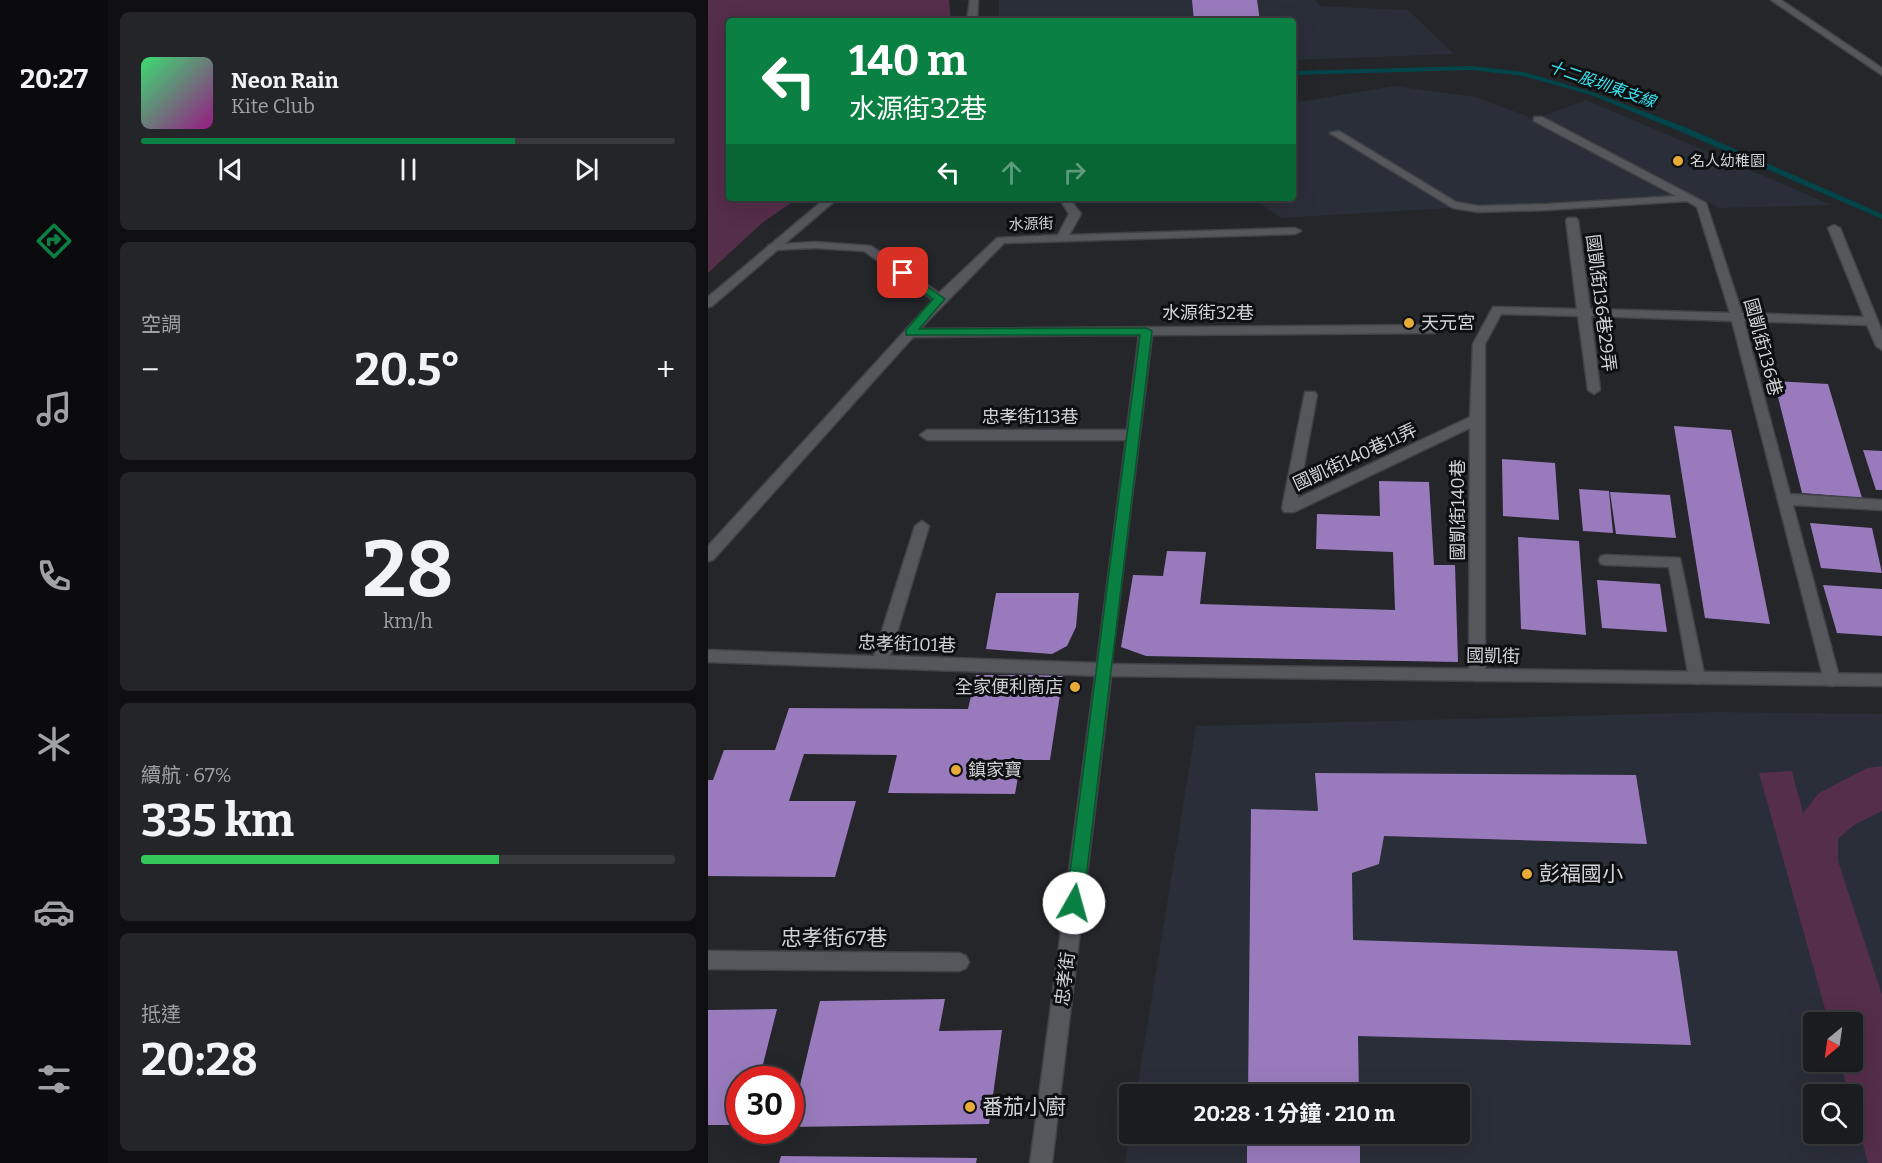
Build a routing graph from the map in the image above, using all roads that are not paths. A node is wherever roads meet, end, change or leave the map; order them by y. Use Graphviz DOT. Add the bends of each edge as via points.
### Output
graph roads {
  1 [pos="974,0"];
  2 [pos="1775,0"];
  3 [pos="972,18"];
  4 [pos="1882,72"];
  5 [pos="1538,119"];
  6 [pos="1335,133"];
  7 [pos="1688,198"];
  8 [pos="829,201"];
  9 [pos="1066,201"];
  10 [pos="1572,220"];
  11 [pos="1834,228"];
  12 [pos="1295,231"];
  13 [pos="1061,238"];
  14 [pos="772,247"];
  15 [pos="940,299"];
  16 [pos="708,303"];
  17 [pos="1584,313"];
  18 [pos="1737,317"];
  19 [pos="1872,321"];
  20 [pos="1434,329"];
  21 [pos="1146,331"];
  22 [pos="910,333"];
  23 [pos="1882,346"];
  24 [pos="1594,390"];
  25 [pos="1311,394"];
  26 [pos="1477,419"];
  27 [pos="927,435"];
  28 [pos="1133,435"];
  29 [pos="1785,499"];
  30 [pos="1882,505"];
  31 [pos="922,526"];
  32 [pos="708,556"];
  33 [pos="1606,560"];
  34 [pos="708,656"];
  35 [pos="880,663"];
  36 [pos="1104,670"];
  37 [pos="1477,675"];
  38 [pos="1697,678"];
  39 [pos="1832,680"];
  40 [pos="1882,680"];
  41 [pos="708,960"];
  42 [pos="959,962"];
  43 [pos="1041,1163"];
  1 -- 3 [label="street"];
  2 -- 4 [label="street"];
  5 -- 7 [label="street, 國凱街136巷"];
  6 -- 7 [label="street" via="1453,205 1478,209 1547,207"];
  7 -- 18 [label="street, 國凱街136巷" via="1702,206"];
  8 -- 14 [label="street"];
  9 -- 13 [label="street" via="1075,214"];
  10 -- 17 [label="street, 國凱街136巷29弄"];
  11 -- 19 [label="street"];
  12 -- 13 [label="street, 水源街"];
  13 -- 15 [label="street, 水源街" via="1001,240"];
  14 -- 15 [label="street" via="867,248"];
  14 -- 16 [label="street"];
  15 -- 22 [label="street"];
  17 -- 18 [label="street"];
  17 -- 24 [label="street, 國凱街136巷29弄"];
  17 -- 26 [label="street, 國凱街140巷" via="1497,309 1479,344"];
  18 -- 19 [label="street"];
  18 -- 29 [label="street, 國凱街136巷"];
  19 -- 23 [label="street"];
  20 -- 21 [label="street, 水源街32巷"];
  21 -- 22 [label="street, 水源街32巷"];
  21 -- 28 [label="street, 忠孝街"];
  22 -- 32 [label="street"];
  25 -- 26 [label="street, 國凱街140巷11弄" via="1289,508"];
  26 -- 37 [label="street, 國凱街140巷"];
  27 -- 28 [label="street, 忠孝街113巷"];
  28 -- 36 [label="street, 忠孝街"];
  29 -- 30 [label="street"];
  29 -- 39 [label="street, 國凱街136巷"];
  31 -- 35 [label="street"];
  33 -- 38 [label="street" via="1675,562"];
  34 -- 35 [label="street, 忠孝街101巷"];
  35 -- 36 [label="street, 忠孝街101巷"];
  36 -- 37 [label="street, 國凱街"];
  36 -- 43 [label="street, 忠孝街"];
  37 -- 38 [label="street, 國凱街"];
  38 -- 39 [label="street, 國凱街"];
  39 -- 40 [label="street, 國凱街"];
  41 -- 42 [label="street, 忠孝街67巷"];
}
